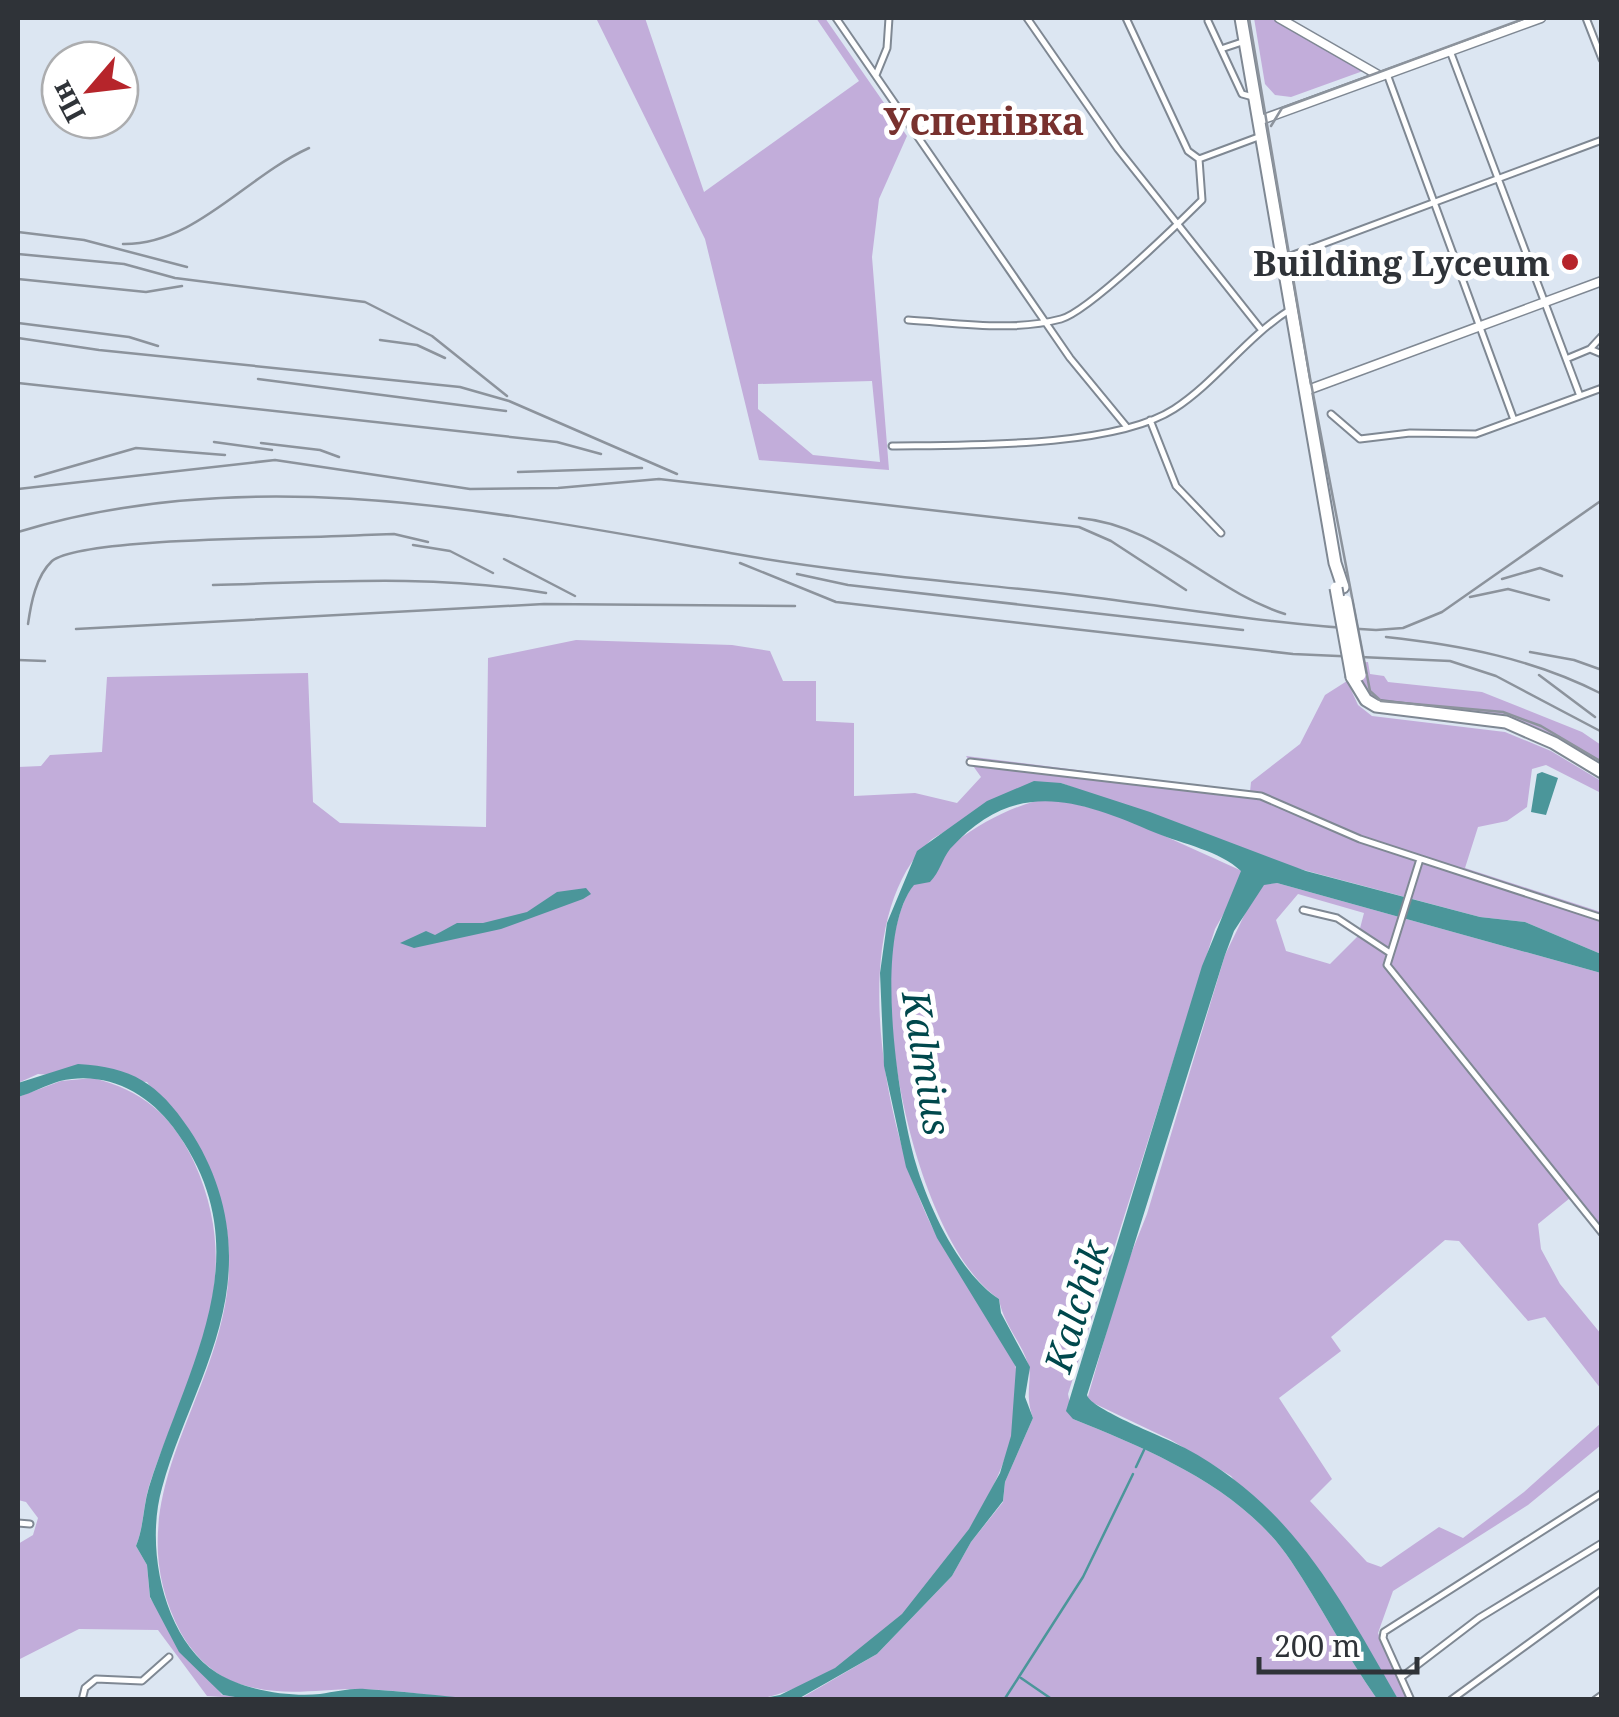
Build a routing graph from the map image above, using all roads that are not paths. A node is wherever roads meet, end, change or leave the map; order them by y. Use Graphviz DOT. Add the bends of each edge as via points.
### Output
graph roads {
  1 [pos="836,18"];
  2 [pos="889,18"];
  3 [pos="1028,18"];
  4 [pos="1126,18"];
  5 [pos="1241,18"];
  6 [pos="1280,18"];
  7 [pos="1541,18"];
  8 [pos="1586,18"];
  9 [pos="1208,21"];
  10 [pos="1245,42"];
  11 [pos="1221,49"];
  12 [pos="1450,51"];
  13 [pos="1602,59"];
  14 [pos="876,75"];
  15 [pos="1384,75"];
  16 [pos="1254,97"];
  17 [pos="1258,121"];
  18 [pos="1261,136"];
  19 [pos="1602,140"];
  20 [pos="1198,159"];
  21 [pos="1498,178"];
  22 [pos="1434,202"];
  23 [pos="1177,225"];
  24 [pos="1282,259"];
  25 [pos="1602,281"];
  26 [pos="1545,302"];
  27 [pos="1290,309"];
  28 [pos="908,320"];
  29 [pos="1047,321"];
  30 [pos="1479,326"];
  31 [pos="1260,328"];
  32 [pos="1602,336"];
  33 [pos="1590,350"];
  34 [pos="1602,354"];
  35 [pos="1566,358"];
  36 [pos="1602,388"];
  37 [pos="1305,391"];
  38 [pos="1580,396"];
  39 [pos="1331,414"];
  40 [pos="1150,420"];
  41 [pos="1514,420"];
  42 [pos="1126,426"];
  43 [pos="892,446"];
  44 [pos="1222,532"];
  45 [pos="970,762"];
  46 [pos="1602,772"];
  47 [pos="1420,859"];
  48 [pos="1303,910"];
  49 [pos="1602,918"];
  50 [pos="1390,954"];
  51 [pos="1602,1234"];
  52 [pos="1602,1493"];
  53 [pos="18,1523"];
  54 [pos="30,1524"];
  55 [pos="1602,1543"];
  56 [pos="1602,1590"];
  57 [pos="169,1658"];
  58 [pos="1403,1676"];
  59 [pos="1602,1695"];
  60 [pos="82,1700"];
  61 [pos="1412,1700"];
  62 [pos="1451,1700"];
  63 [pos="1595,1700"];
  1 -- 14 [label="street"];
  2 -- 14 [label="street"];
  3 -- 23 [label="street"];
  4 -- 20 [label="street" via="1188,151"];
  5 -- 10 [label="highway"];
  6 -- 15 [label="street"];
  7 -- 12 [label="street"];
  8 -- 13 [label="street"];
  9 -- 11 [label="street"];
  10 -- 11 [label="street"];
  10 -- 16 [label="highway"];
  11 -- 16 [label="street" via="1242,94"];
  12 -- 15 [label="street"];
  12 -- 21 [label="street"];
  14 -- 29 [label="street"];
  15 -- 17 [label="street"];
  15 -- 22 [label="street"];
  16 -- 17 [label="highway"];
  17 -- 18 [label="highway"];
  18 -- 20 [label="street"];
  18 -- 24 [label="highway"];
  19 -- 21 [label="street"];
  20 -- 23 [label="street" via="1204,198"];
  21 -- 22 [label="street"];
  21 -- 26 [label="street"];
  22 -- 24 [label="street"];
  22 -- 30 [label="street"];
  23 -- 29 [label="street" via="1072,314"];
  23 -- 31 [label="street"];
  24 -- 27 [label="highway"];
  25 -- 26 [label="street"];
  26 -- 30 [label="street"];
  26 -- 35 [label="street"];
  27 -- 31 [label="street"];
  27 -- 37 [label="highway"];
  28 -- 29 [label="street" via="1022,326"];
  29 -- 42 [label="street"];
  30 -- 37 [label="street"];
  30 -- 41 [label="street"];
  31 -- 40 [label="street" via="1189,398"];
  32 -- 33 [label="street"];
  33 -- 34 [label="street"];
  33 -- 35 [label="street"];
  35 -- 38 [label="street"];
  36 -- 38 [label="street"];
  37 -- 46 [label="highway, bridge" via="1361,693 1383,708 1506,722"];
  38 -- 41 [label="street"];
  39 -- 41 [label="street" via="1360,439 1476,434"];
  40 -- 42 [label="street"];
  40 -- 44 [label="street" via="1176,486"];
  42 -- 43 [label="street" via="1031,443"];
  45 -- 47 [label="street" via="1260,796"];
  47 -- 49 [label="street"];
  47 -- 50 [label="street"];
  48 -- 50 [label="street" via="1337,918"];
  50 -- 51 [label="street" via="1387,965 1403,989"];
  52 -- 58 [label="street" via="1387,1629 1383,1638"];
  53 -- 54 [label="street"];
  55 -- 58 [label="street" via="1479,1618"];
  56 -- 62 [label="street"];
  57 -- 60 [label="street" via="142,1681 96,1680"];
  58 -- 61 [label="street"];
  59 -- 63 [label="street"];
}
